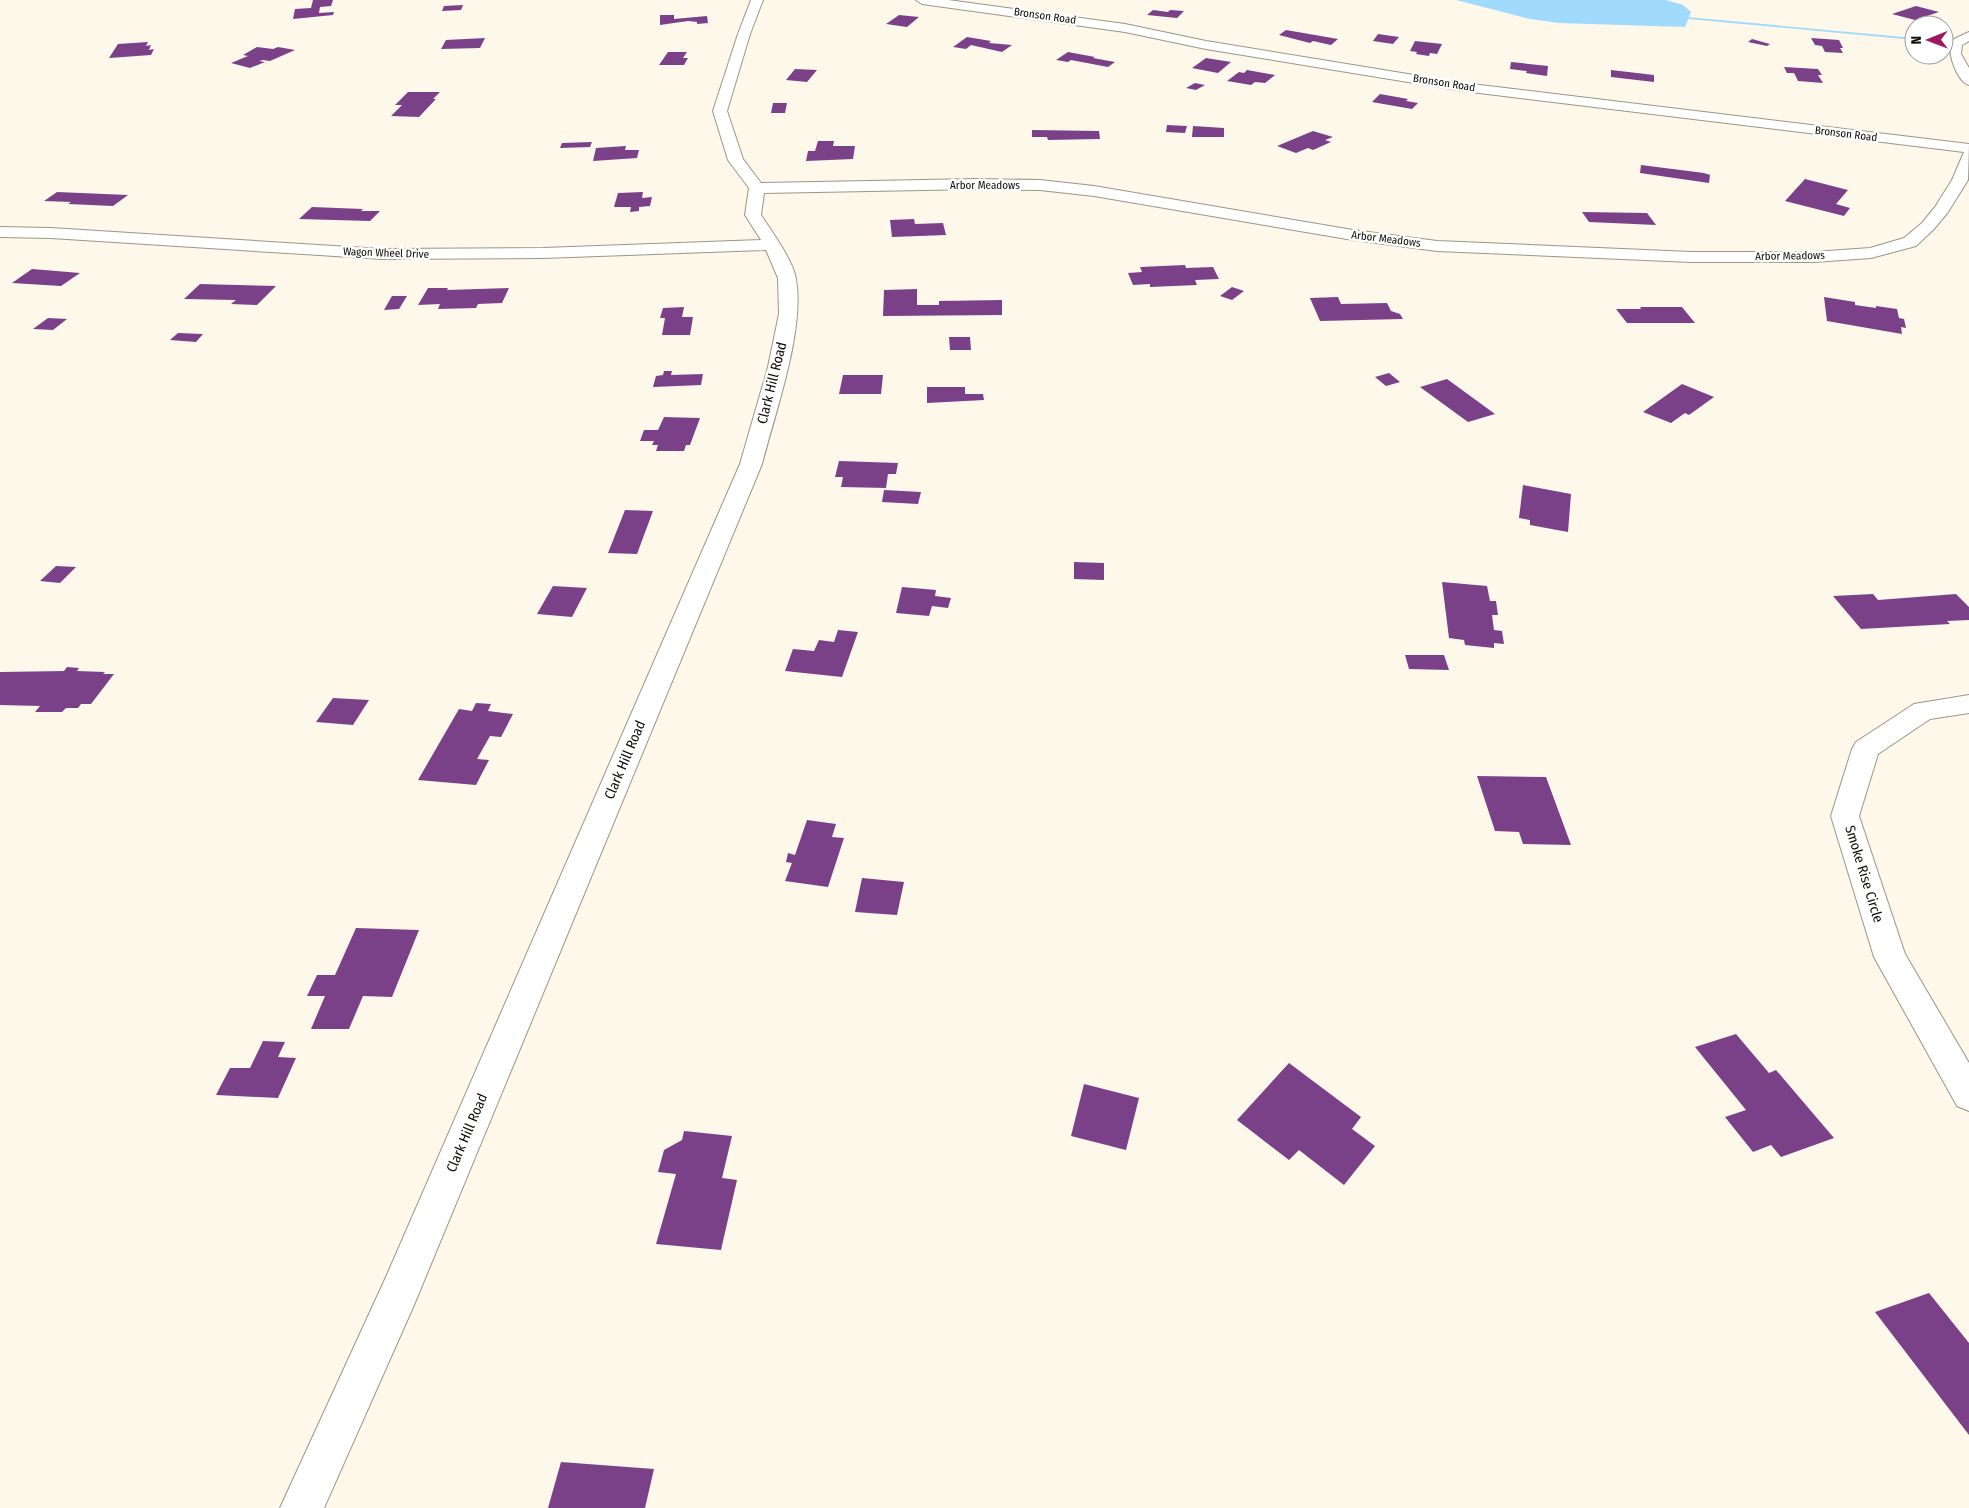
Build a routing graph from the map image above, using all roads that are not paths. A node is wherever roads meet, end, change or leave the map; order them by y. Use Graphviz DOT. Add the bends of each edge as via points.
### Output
graph roads {
  1 [pos="757,0"];
  2 [pos="922,0"];
  3 [pos="1969,36"];
  4 [pos="1969,81"];
  5 [pos="1969,148"];
  6 [pos="1969,155"];
  7 [pos="757,188"];
  8 [pos="0,232"];
  9 [pos="772,245"];
  10 [pos="1969,704"];
  11 [pos="1969,1095"];
  12 [pos="302,1508"];
  1 -- 7 [label="street" via="720,111 736,160"];
  2 -- 5 [label="street, Bronson Road" via="1125,28 1206,45 1463,87"];
  3 -- 4 [label="street" via="1956,43 1955,54"];
  6 -- 7 [label="street, Arbor Meadows" via="1960,180 1942,209 1910,242 1871,253 1814,257 1690,257 1437,246 1040,185"];
  7 -- 9 [label="street, Clark Hill Road" via="753,215"];
  8 -- 9 [label="street, Wagon Wheel Drive" via="382,254 543,253"];
  9 -- 12 [label="street, Clark Hill Road" via="787,278 788,314 778,367 750,464 400,1291"];
  10 -- 11 [label="street, Smoke Rise Circle" via="1923,711 1866,749 1845,816 1890,957"];
}
